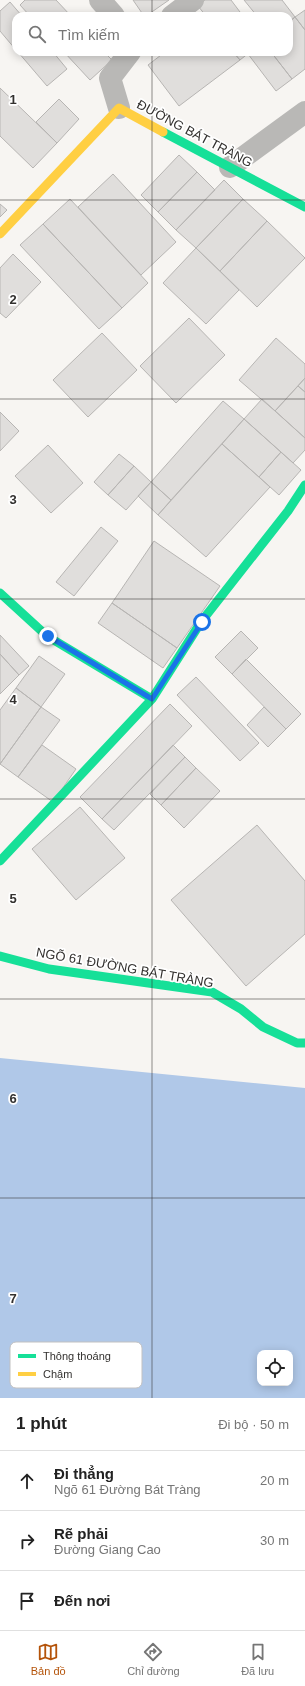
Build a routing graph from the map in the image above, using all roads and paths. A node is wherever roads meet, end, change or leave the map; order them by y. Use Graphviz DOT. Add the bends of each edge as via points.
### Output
graph roads {
  1 [pos="100,0"];
  2 [pos="193,0"];
  3 [pos="110,12"];
  4 [pos="177,12"];
  5 [pos="127,56"];
  6 [pos="119,108"];
  7 [pos="305,112"];
  8 [pos="230,167"];
  9 [pos="305,207"];
  10 [pos="0,234"];
  11 [pos="305,484"];
  12 [pos="0,593"];
  13 [pos="152,699"];
  14 [pos="0,861"];
  15 [pos="0,956"];
  16 [pos="305,1043"];
  1 -- 3 [label="street"];
  2 -- 4 [label="street"];
  5 -- 6 [label="street" via="110,78"];
  6 -- 8 [label="street, ĐƯỜNG BÁT TRÀNG"];
  6 -- 10 [label="street, ĐƯỜNG BÁT TRÀNG"];
  7 -- 8 [label="street"];
  8 -- 9 [label="street, ĐƯỜNG BÁT TRÀNG"];
  11 -- 13 [label="street" via="284,516 202,622"];
  12 -- 13 [label="street" via="48,636"];
  13 -- 14 [label="street"];
  15 -- 16 [label="street, NGÕ 61 ĐƯỜNG BÁT TRÀNG" via="49,969 212,992 263,1027 297,1043"];
}
